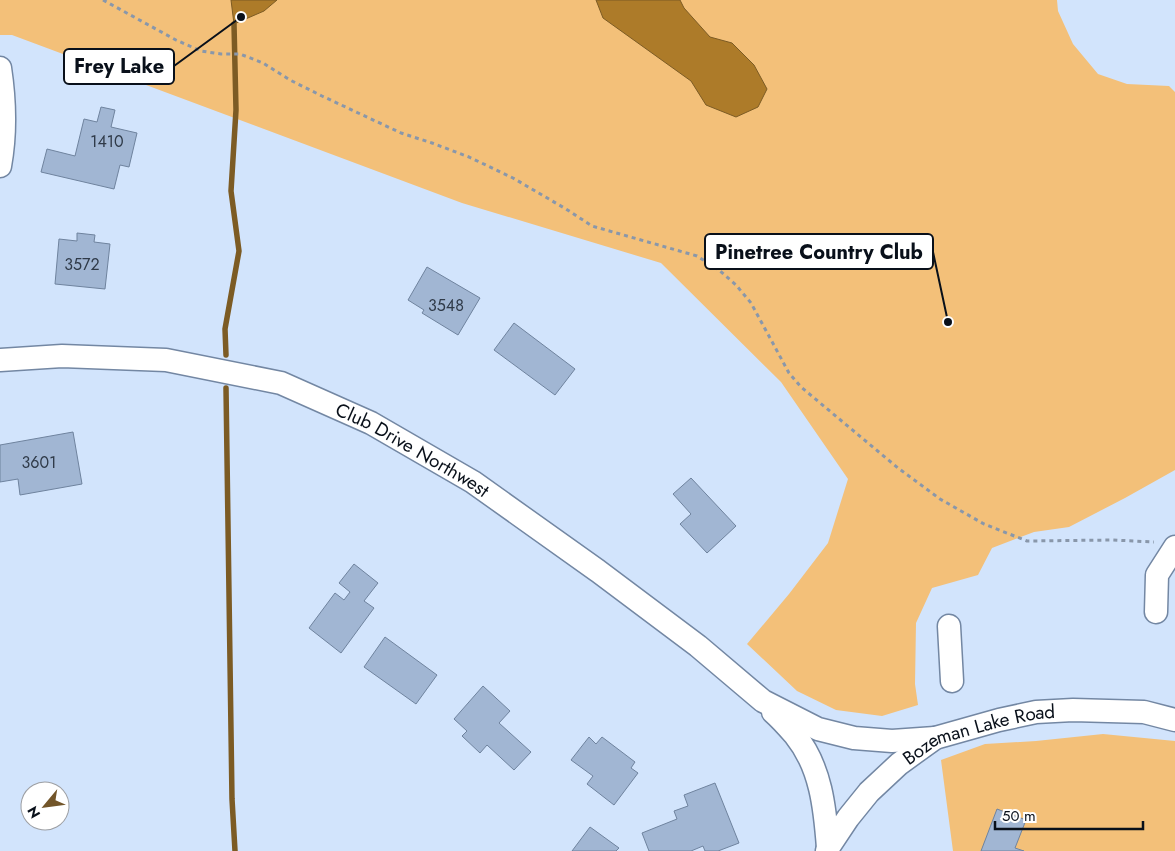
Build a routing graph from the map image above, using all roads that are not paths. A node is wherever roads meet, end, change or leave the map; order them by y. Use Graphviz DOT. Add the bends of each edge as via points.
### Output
graph roads {
  1 [pos="0,68"];
  2 [pos="0,166"];
  3 [pos="0,360"];
  4 [pos="1165,544"];
  5 [pos="1156,612"];
  6 [pos="949,626"];
  7 [pos="952,680"];
  8 [pos="763,701"];
  9 [pos="1175,720"];
  10 [pos="935,738"];
  11 [pos="827,850"];
  1 -- 2 [label="street" via="4,147"];
  3 -- 8 [label="street, Club Drive Northwest" via="62,356 166,360 281,383 371,423 473,482 598,570 698,646"];
  4 -- 5 [label="street" via="1157,574"];
  6 -- 7 [label="street"];
  8 -- 10 [label="street, Club Drive Northwest" via="818,729 854,738 892,741"];
  8 -- 11 [label="street, Club Drive Northwest" via="796,736 815,771 825,813"];
  9 -- 10 [label="street, Bozeman Lake Road" via="1144,712 1036,712"];
  10 -- 11 [label="street, Bozeman Lake Road" via="870,792"];
}
